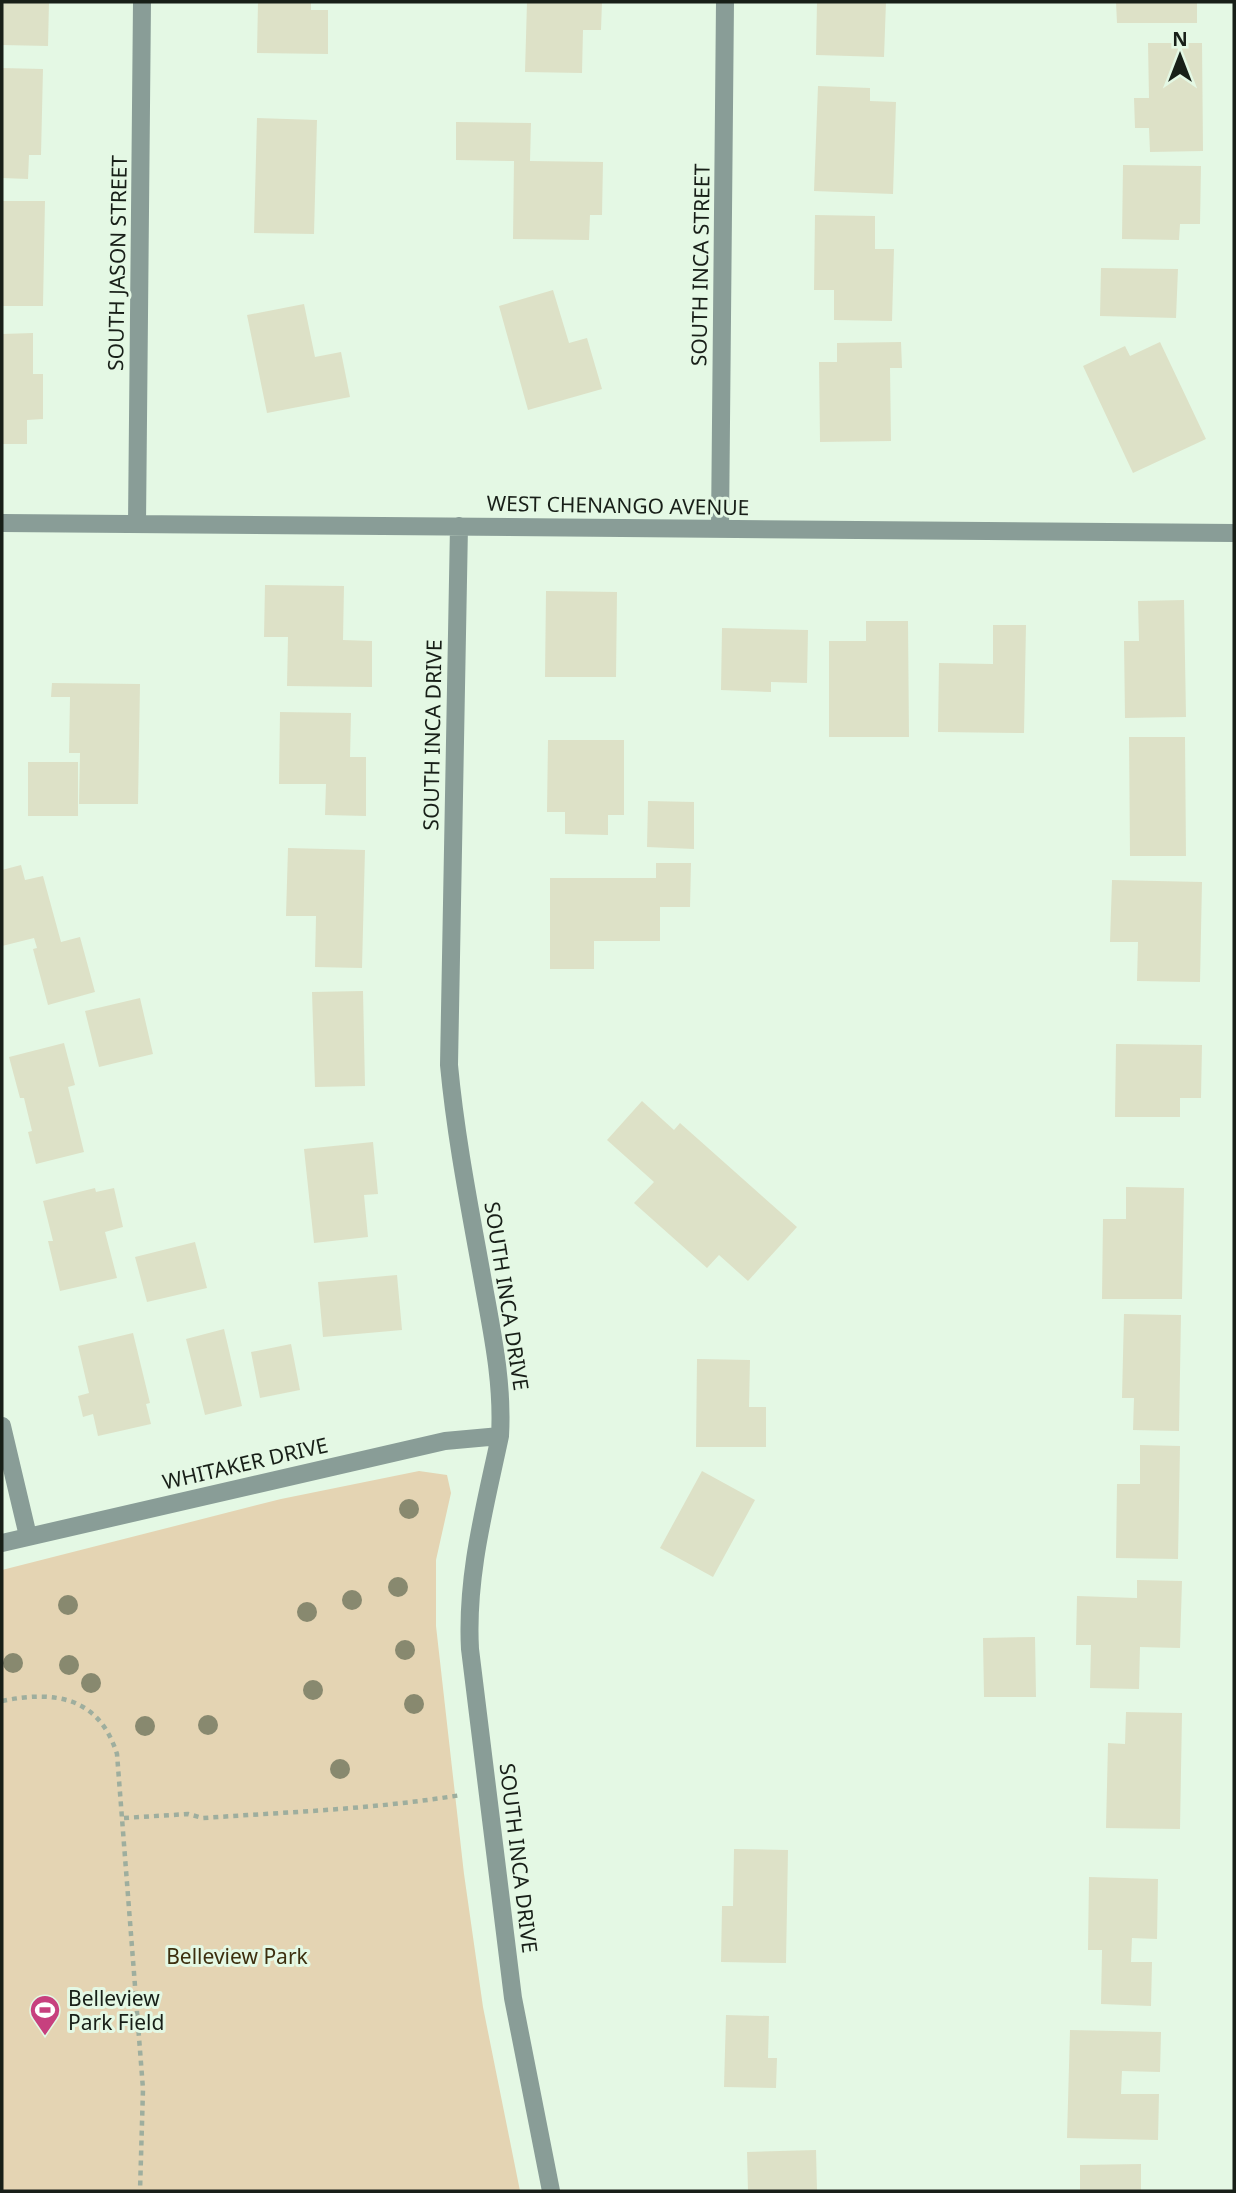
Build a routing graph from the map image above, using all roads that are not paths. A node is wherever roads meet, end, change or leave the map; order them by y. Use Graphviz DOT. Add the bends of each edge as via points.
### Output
graph roads {
  1 [pos="142,2"];
  2 [pos="725,2"];
  3 [pos="2,523"];
  4 [pos="137,524"];
  5 [pos="459,526"];
  6 [pos="720,528"];
  7 [pos="1234,533"];
  8 [pos="2,1426"];
  9 [pos="500,1436"];
  10 [pos="28,1536"];
  11 [pos="2,1543"];
  12 [pos="551,2191"];
  1 -- 4 [label="street, SOUTH JASON STREET"];
  2 -- 6 [label="street, SOUTH INCA STREET"];
  3 -- 4 [label="street, WEST CHENANGO AVENUE"];
  4 -- 5 [label="street, WEST CHENANGO AVENUE"];
  5 -- 6 [label="street, WEST CHENANGO AVENUE"];
  5 -- 9 [label="street, SOUTH INCA DRIVE" via="449,1065 498,1364"];
  6 -- 7 [label="street, WEST CHENANGO AVENUE"];
  8 -- 10 [label="street"];
  9 -- 10 [label="street, WHITAKER DRIVE" via="445,1441"];
  9 -- 12 [label="street, SOUTH INCA DRIVE" via="475,1559 468,1612 470,1648 513,1998"];
  10 -- 11 [label="street, WHITAKER DRIVE"];
}
